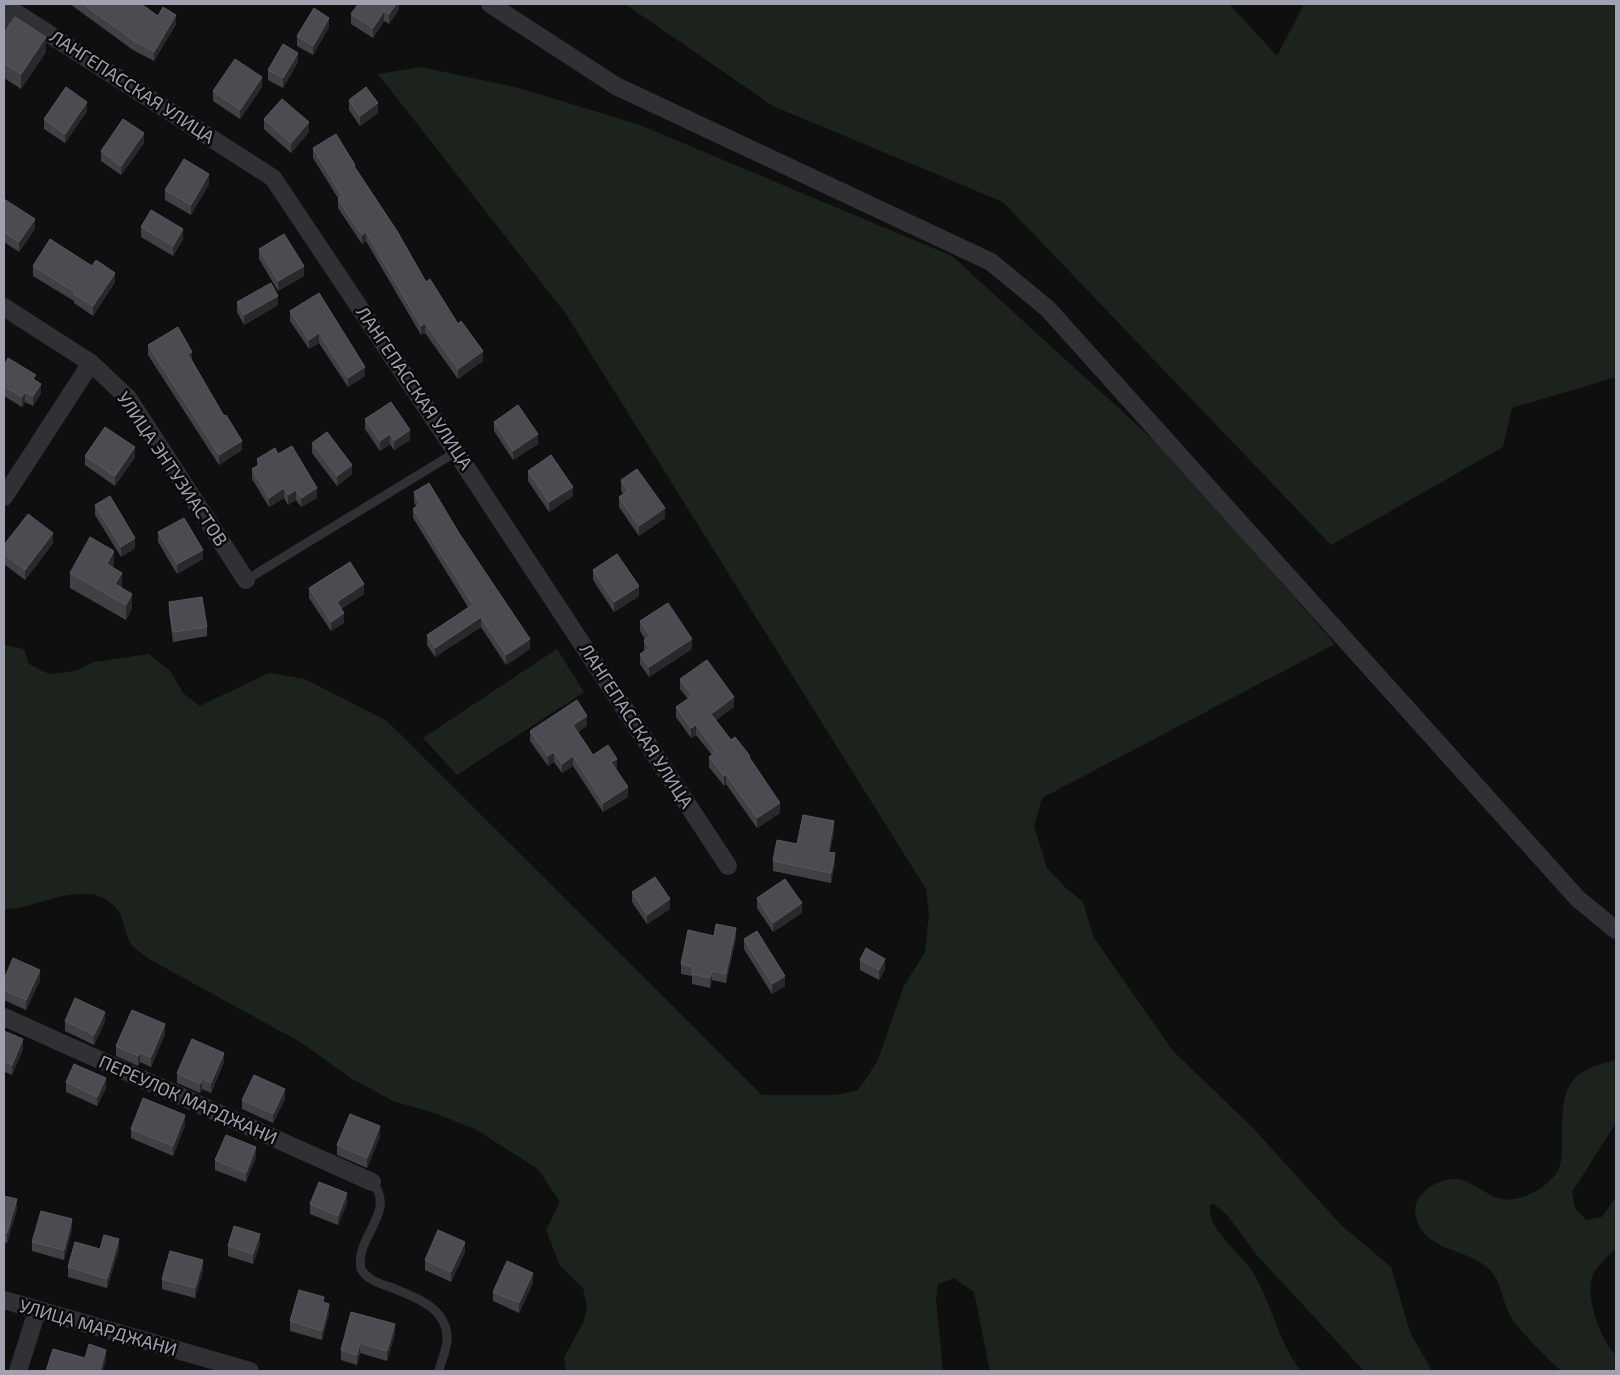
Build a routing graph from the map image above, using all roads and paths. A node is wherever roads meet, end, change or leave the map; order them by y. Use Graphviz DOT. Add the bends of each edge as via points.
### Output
graph roads {
  1 [pos="490,4"];
  2 [pos="9,9"];
  3 [pos="4,29"];
  4 [pos="4,306"];
  5 [pos="91,363"];
  6 [pos="456,452"];
  7 [pos="4,497"];
  8 [pos="246,580"];
  9 [pos="728,866"];
  10 [pos="1616,930"];
  11 [pos="4,1017"];
  12 [pos="372,1182"];
  13 [pos="4,1300"];
  14 [pos="37,1311"];
  15 [pos="18,1371"];
  16 [pos="250,1371"];
  17 [pos="439,1371"];
  1 -- 10 [label="street" via="616,86 991,262 1041,303 1578,899"];
  2 -- 3 [label="street"];
  2 -- 6 [label="street, ЛАНГЕПАССКАЯ УЛИЦА" via="273,178"];
  4 -- 5 [label="street, УЛИЦА ЭНТУЗИАСТОВ"];
  5 -- 7 [label="street"];
  5 -- 8 [label="street, УЛИЦА ЭНТУЗИАСТОВ" via="128,398"];
  6 -- 8 [label="lane"];
  6 -- 9 [label="street, ЛАНГЕПАССКАЯ УЛИЦА"];
  11 -- 12 [label="street, ПЕРЕУЛОК МАРДЖАНИ"];
  12 -- 17 [label="lane" via="380,1191 382,1201 360,1255 361,1269 374,1281 420,1299 443,1319 447,1342"];
  13 -- 14 [label="street, УЛИЦА МАРДЖАНИ"];
  14 -- 15 [label="street"];
  14 -- 16 [label="street, УЛИЦА МАРДЖАНИ"];
}
